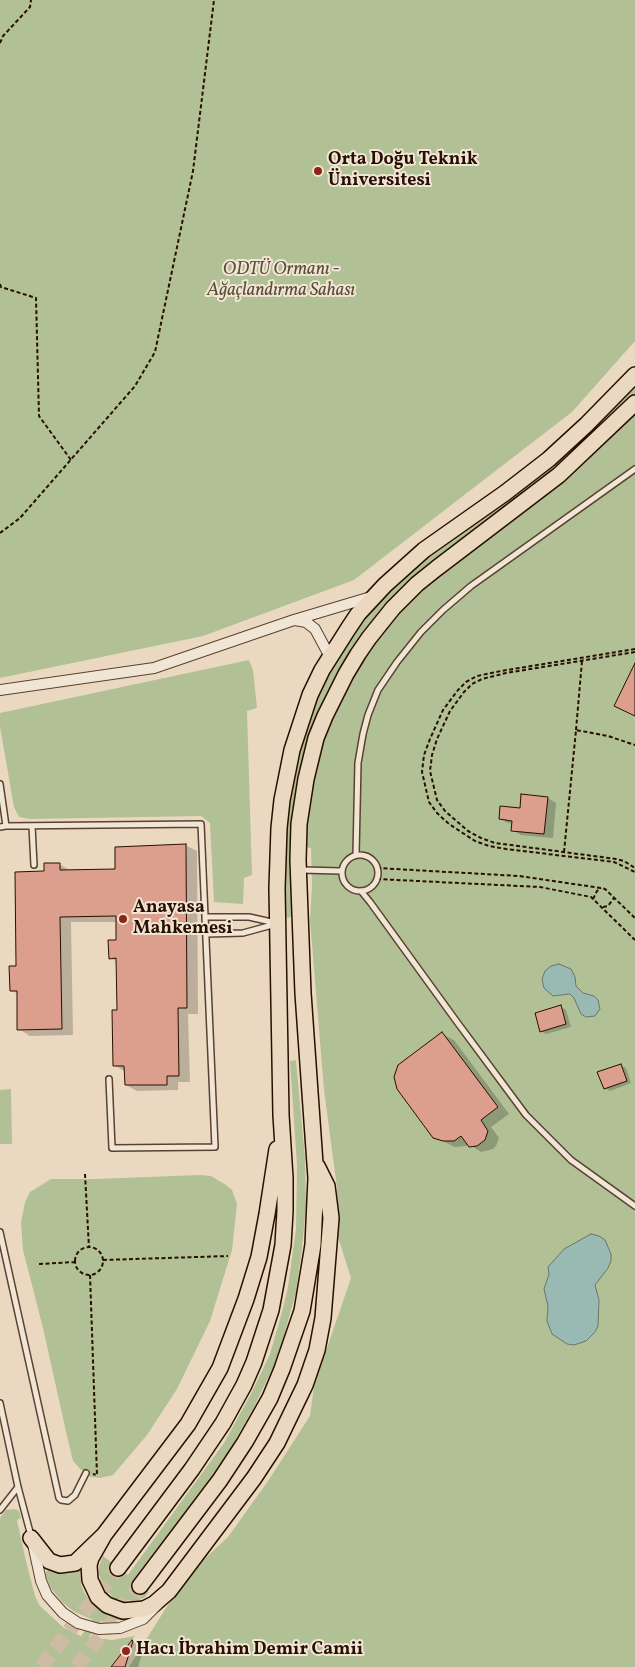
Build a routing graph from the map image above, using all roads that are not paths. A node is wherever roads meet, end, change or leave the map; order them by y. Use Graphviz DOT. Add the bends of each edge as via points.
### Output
graph roads {
  1 [pos="635,375"];
  2 [pos="635,403"];
  3 [pos="635,469"];
  4 [pos="373,597"];
  5 [pos="294,620"];
  6 [pos="330,657"];
  7 [pos="0,690"];
  8 [pos="0,784"];
  9 [pos="32,826"];
  10 [pos="3,827"];
  11 [pos="356,855"];
  12 [pos="34,865"];
  13 [pos="298,870"];
  14 [pos="341,871"];
  15 [pos="363,891"];
  16 [pos="205,917"];
  17 [pos="299,922"];
  18 [pos="278,923"];
  19 [pos="206,934"];
  20 [pos="109,1079"];
  21 [pos="281,1115"];
  22 [pos="315,1163"];
  23 [pos="635,1206"];
  24 [pos="0,1232"];
  25 [pos="0,1403"];
  26 [pos="86,1473"];
  27 [pos="18,1487"];
  28 [pos="0,1510"];
  29 [pos="104,1535"];
  30 [pos="31,1538"];
  31 [pos="118,1568"];
  32 [pos="140,1586"];
  33 [pos="169,1591"];
  1 -- 4 [label="main road" via="549,459 424,550"];
  2 -- 13 [label="main road" via="559,475 417,584 369,638 336,693 316,738 302,804"];
  3 -- 11 [label="lane" via="471,586 438,615 397,662 378,690 363,734 358,763"];
  4 -- 5 [label="street"];
  4 -- 6 [label="main road"];
  5 -- 6 [label="street" via="316,630"];
  5 -- 7 [label="street" via="154,668"];
  6 -- 18 [label="main road" via="310,695 300,724 282,800 278,844"];
  8 -- 10 [label="lane"];
  9 -- 10 [label="lane"];
  9 -- 12 [label="lane"];
  9 -- 16 [label="lane" via="201,824"];
  11 -- 14 [label="lane" via="346,860"];
  11 -- 15 [label="lane" via="370,857 378,868 377,879"];
  13 -- 14 [label="lane"];
  13 -- 17 [label="main road"];
  14 -- 15 [label="lane" via="349,888"];
  15 -- 23 [label="lane" via="526,1115 571,1160"];
  16 -- 18 [label="lane" via="249,917"];
  16 -- 19 [label="lane"];
  17 -- 18 [label="main road"];
  17 -- 22 [label="main road"];
  18 -- 19 [label="lane" via="244,933"];
  18 -- 21 [label="main road"];
  19 -- 20 [label="lane" via="215,1147 112,1148"];
  21 -- 29 [label="main road" via="259,1257 220,1368 188,1424"];
  21 -- 31 [label="main road" via="286,1211 283,1245 271,1310 260,1346 244,1385 222,1423"];
  22 -- 32 [label="main road" via="310,1263 302,1311 282,1369 270,1398 233,1460"];
  22 -- 33 [label="main road" via="327,1186 331,1218 323,1318 306,1385 277,1443 254,1478"];
  24 -- 26 [label="lane" via="59,1498 68,1501 75,1495"];
  25 -- 27 [label="lane"];
  27 -- 28 [label="lane"];
  27 -- 30 [label="lane"];
  29 -- 30 [label="main road" via="75,1563 65,1566 49,1561"];
  29 -- 33 [label="main road" via="91,1558 89,1572 92,1589 102,1601 123,1611 144,1609"];
  30 -- 33 [label="street" via="47,1595 63,1613 84,1625 110,1629 136,1623 149,1615"];
}
